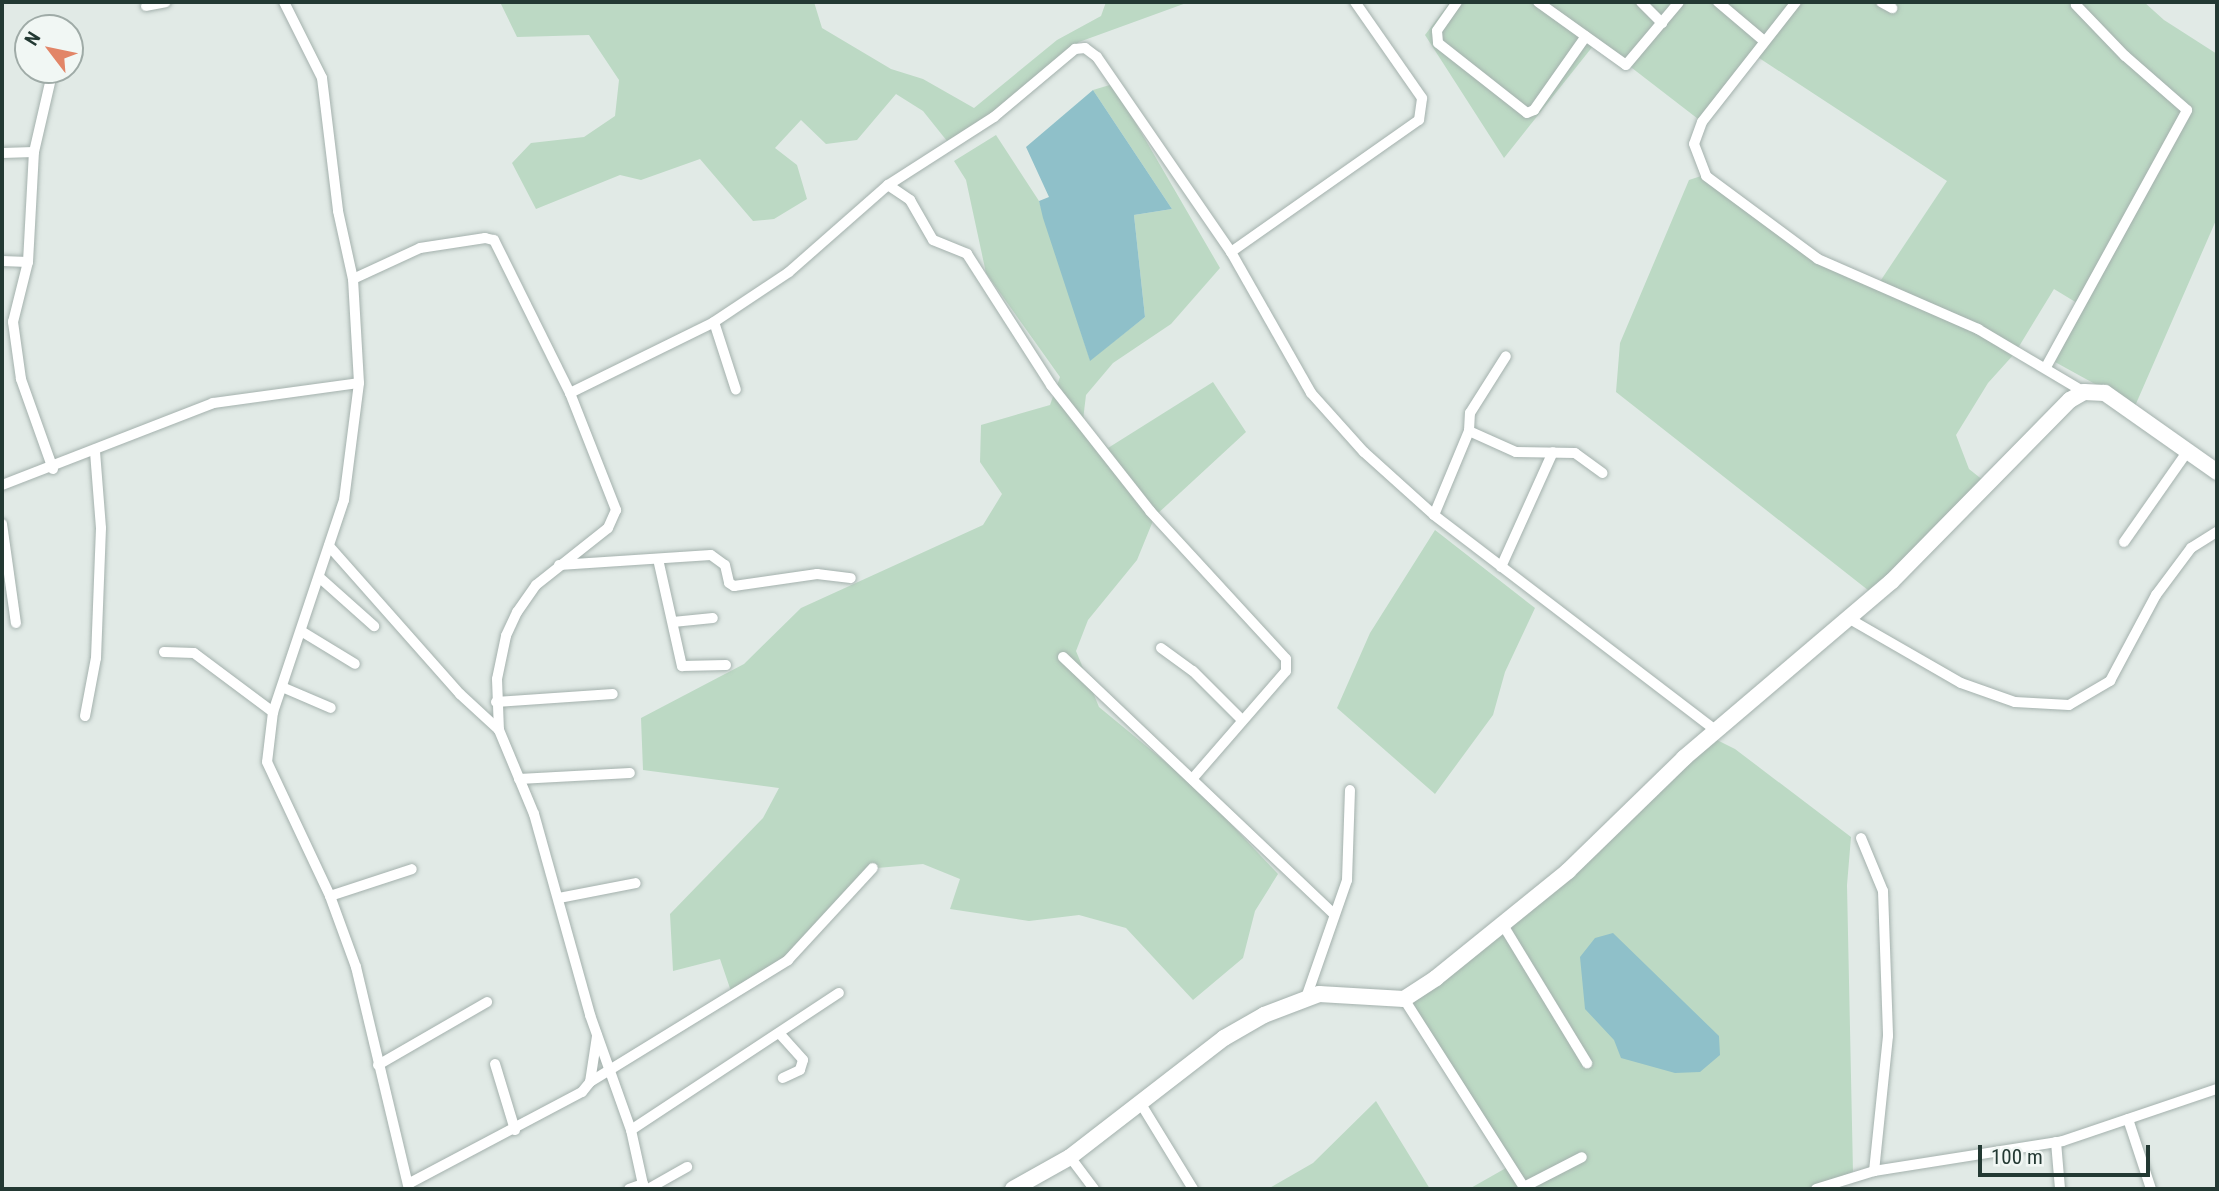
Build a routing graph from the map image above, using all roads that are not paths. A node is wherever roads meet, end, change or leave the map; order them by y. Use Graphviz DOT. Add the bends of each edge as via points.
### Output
graph roads {
  1 [pos="166,2"];
  2 [pos="284,2"];
  3 [pos="1356,2"];
  4 [pos="1457,2"];
  5 [pos="1538,2"];
  6 [pos="1641,2"];
  7 [pos="1679,2"];
  8 [pos="1718,2"];
  9 [pos="1796,2"];
  10 [pos="1881,2"];
  11 [pos="2076,5"];
  12 [pos="146,6"];
  13 [pos="1892,8"];
  14 [pos="1662,23"];
  15 [pos="1586,36"];
  16 [pos="1763,40"];
  17 [pos="50,84"];
  18 [pos="34,152"];
  19 [pos="2,153"];
  20 [pos="888,185"];
  21 [pos="1231,252"];
  22 [pos="2,261"];
  23 [pos="28,262"];
  24 [pos="353,279"];
  25 [pos="714,322"];
  26 [pos="1506,356"];
  27 [pos="2046,367"];
  28 [pos="359,383"];
  29 [pos="736,390"];
  30 [pos="2084,392"];
  31 [pos="570,393"];
  32 [pos="1469,431"];
  33 [pos="2189,449"];
  34 [pos="95,451"];
  35 [pos="1553,452"];
  36 [pos="53,468"];
  37 [pos="2217,472"];
  38 [pos="1603,473"];
  39 [pos="2,485"];
  40 [pos="1434,515"];
  41 [pos="2,524"];
  42 [pos="2217,532"];
  43 [pos="2124,542"];
  44 [pos="329,546"];
  45 [pos="658,559"];
  46 [pos="559,565"];
  47 [pos="1502,567"];
  48 [pos="319,577"];
  49 [pos="851,578"];
  50 [pos="713,618"];
  51 [pos="1848,618"];
  52 [pos="16,622"];
  53 [pos="673,622"];
  54 [pos="374,626"];
  55 [pos="301,631"];
  56 [pos="1161,648"];
  57 [pos="164,652"];
  58 [pos="1063,657"];
  59 [pos="355,664"];
  60 [pos="726,665"];
  61 [pos="282,687"];
  62 [pos="613,694"];
  63 [pos="496,702"];
  64 [pos="331,708"];
  65 [pos="273,712"];
  66 [pos="85,716"];
  67 [pos="1242,720"];
  68 [pos="499,730"];
  69 [pos="1715,730"];
  70 [pos="630,773"];
  71 [pos="1194,777"];
  72 [pos="519,779"];
  73 [pos="1350,790"];
  74 [pos="1861,838"];
  75 [pos="873,867"];
  76 [pos="412,869"];
  77 [pos="636,883"];
  78 [pos="330,896"];
  79 [pos="559,898"];
  80 [pos="1333,913"];
  81 [pos="1503,925"];
  82 [pos="839,993"];
  83 [pos="1307,995"];
  84 [pos="1404,999"];
  85 [pos="487,1002"];
  86 [pos="779,1033"];
  87 [pos="597,1036"];
  88 [pos="1587,1063"];
  89 [pos="495,1064"];
  90 [pos="379,1065"];
  91 [pos="613,1070"];
  92 [pos="783,1078"];
  93 [pos="590,1082"];
  94 [pos="2217,1089"];
  95 [pos="1141,1104"];
  96 [pos="2128,1119"];
  97 [pos="515,1129"];
  98 [pos="631,1130"];
  99 [pos="2056,1142"];
  100 [pos="1070,1157"];
  101 [pos="1582,1157"];
  102 [pos="687,1167"];
  103 [pos="1874,1171"];
  104 [pos="409,1187"];
  105 [pos="645,1188"];
  106 [pos="1525,1188"];
  107 [pos="629,1189"];
  108 [pos="1014,1189"];
  109 [pos="1094,1189"];
  110 [pos="1193,1189"];
  111 [pos="1816,1189"];
  112 [pos="2060,1189"];
  113 [pos="2151,1189"];
  1 -- 12 [label="street"];
  2 -- 24 [label="street" via="322,78 338,211"];
  3 -- 21 [label="street" via="1423,98 1419,120"];
  4 -- 15 [label="street" via="1437,31 1438,43 1527,113 1534,110"];
  5 -- 15 [label="street"];
  6 -- 14 [label="street"];
  7 -- 14 [label="street"];
  8 -- 16 [label="street"];
  9 -- 16 [label="street"];
  10 -- 13 [label="street"];
  11 -- 27 [label="street" via="2125,57 2187,110"];
  14 -- 15 [label="street" via="1626,65"];
  16 -- 27 [label="street" via="1702,122 1694,144 1706,176 1818,260 1978,329"];
  17 -- 18 [label="street"];
  18 -- 19 [label="street"];
  18 -- 23 [label="street"];
  20 -- 21 [label="street" via="994,117 1075,49 1085,48 1097,57"];
  20 -- 25 [label="street" via="789,272"];
  20 -- 67 [label="street" via="910,200 933,240 967,254 1051,385 1150,511 1286,659 1286,671"];
  21 -- 40 [label="street" via="1311,393 1364,452"];
  22 -- 23 [label="street"];
  23 -- 36 [label="street" via="16,298 14,353"];
  24 -- 28 [label="street"];
  24 -- 31 [label="street" via="419,248 491,238"];
  25 -- 29 [label="street"];
  25 -- 31 [label="street"];
  26 -- 32 [label="street" via="1480,392 1470,413"];
  27 -- 30 [label="street"];
  28 -- 34 [label="street" via="213,402"];
  28 -- 44 [label="street" via="344,500"];
  30 -- 33 [label="street" via="2105,393"];
  30 -- 51 [label="street" via="2059,408 1989,485"];
  31 -- 46 [label="street" via="616,510 608,528"];
  32 -- 35 [label="street" via="1501,449"];
  32 -- 40 [label="street"];
  33 -- 37 [label="street"];
  33 -- 43 [label="street"];
  34 -- 36 [label="street"];
  34 -- 66 [label="street" via="100,528 93,636 96,658"];
  35 -- 38 [label="street" via="1574,453"];
  35 -- 47 [label="street"];
  36 -- 39 [label="street"];
  40 -- 47 [label="street"];
  41 -- 52 [label="street"];
  42 -- 51 [label="street" via="2191,548 2163,585 2110,681 2069,705 2015,702 1961,682"];
  44 -- 48 [label="street"];
  44 -- 68 [label="street" via="460,694"];
  45 -- 46 [label="street"];
  45 -- 49 [label="street" via="719,558 734,586 817,575"];
  45 -- 53 [label="street"];
  46 -- 63 [label="street" via="536,585 517,612 506,636"];
  47 -- 69 [label="street"];
  48 -- 54 [label="street"];
  48 -- 55 [label="street"];
  50 -- 53 [label="street"];
  51 -- 69 [label="street"];
  53 -- 60 [label="street" via="682,666"];
  55 -- 59 [label="street"];
  55 -- 61 [label="street"];
  56 -- 67 [label="street" via="1194,671"];
  57 -- 65 [label="street" via="194,653"];
  58 -- 71 [label="street"];
  61 -- 64 [label="street"];
  61 -- 65 [label="street"];
  62 -- 63 [label="street"];
  63 -- 68 [label="street"];
  65 -- 78 [label="street" via="267,762 271,777"];
  67 -- 71 [label="street"];
  68 -- 72 [label="street"];
  69 -- 81 [label="street" via="1568,871"];
  70 -- 72 [label="street"];
  71 -- 80 [label="street"];
  72 -- 79 [label="street"];
  73 -- 80 [label="street" via="1350,855"];
  74 -- 103 [label="street" via="1883,891 1888,1036"];
  75 -- 91 [label="street" via="788,960"];
  76 -- 78 [label="street"];
  77 -- 79 [label="street"];
  78 -- 90 [label="street" via="356,967"];
  79 -- 87 [label="street"];
  80 -- 83 [label="street"];
  81 -- 84 [label="street"];
  81 -- 88 [label="street"];
  82 -- 86 [label="street"];
  83 -- 84 [label="street"];
  83 -- 95 [label="street" via="1224,1038"];
  84 -- 106 [label="street"];
  85 -- 90 [label="street"];
  86 -- 92 [label="street" via="803,1060 800,1070"];
  86 -- 98 [label="street"];
  87 -- 91 [label="street"];
  87 -- 93 [label="street"];
  89 -- 97 [label="street"];
  90 -- 104 [label="street"];
  91 -- 93 [label="street"];
  91 -- 98 [label="street"];
  93 -- 97 [label="street" via="582,1092"];
  94 -- 96 [label="street"];
  95 -- 100 [label="street"];
  95 -- 110 [label="street"];
  96 -- 99 [label="street"];
  96 -- 113 [label="street"];
  97 -- 104 [label="street"];
  98 -- 105 [label="street"];
  99 -- 103 [label="street"];
  99 -- 112 [label="street"];
  100 -- 108 [label="street"];
  100 -- 109 [label="street"];
  101 -- 106 [label="street"];
  102 -- 105 [label="street"];
  103 -- 111 [label="street"];
  105 -- 107 [label="street"];
}
